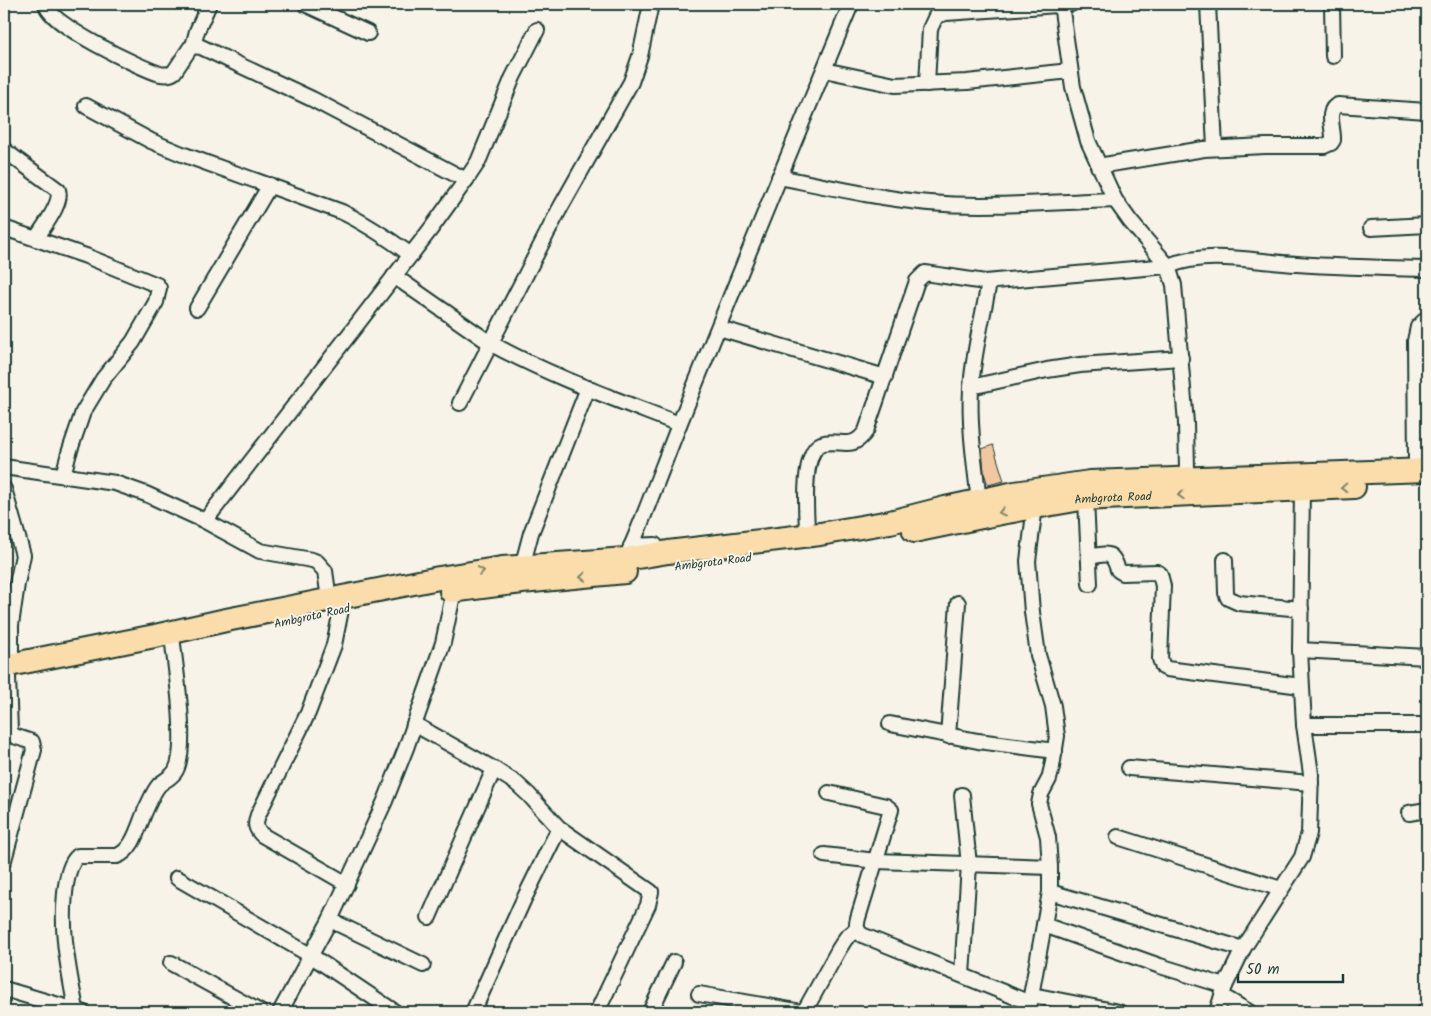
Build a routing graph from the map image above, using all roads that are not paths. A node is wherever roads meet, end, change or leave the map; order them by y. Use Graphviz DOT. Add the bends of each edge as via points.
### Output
graph roads {
  1 [pos="46,4"];
  2 [pos="209,4"];
  3 [pos="305,4"];
  4 [pos="651,4"];
  5 [pos="851,4"];
  6 [pos="1061,4"];
  7 [pos="1071,4"];
  8 [pos="1208,4"];
  9 [pos="1332,4"];
  10 [pos="537,30"];
  11 [pos="368,33"];
  12 [pos="193,46"];
  13 [pos="1333,56"];
  14 [pos="824,70"];
  15 [pos="1070,71"];
  16 [pos="927,84"];
  17 [pos="86,106"];
  18 [pos="1427,112"];
  19 [pos="1215,148"];
  20 [pos="4,150"];
  21 [pos="1098,166"];
  22 [pos="779,177"];
  23 [pos="466,180"];
  24 [pos="270,185"];
  25 [pos="1115,200"];
  26 [pos="1427,225"];
  27 [pos="4,228"];
  28 [pos="1371,228"];
  29 [pos="36,239"];
  30 [pos="411,255"];
  31 [pos="1168,266"];
  32 [pos="1427,269"];
  33 [pos="394,276"];
  34 [pos="990,282"];
  35 [pos="197,308"];
  36 [pos="1427,318"];
  37 [pos="719,328"];
  38 [pos="490,343"];
  39 [pos="1421,356"];
  40 [pos="1181,358"];
  41 [pos="885,377"];
  42 [pos="971,387"];
  43 [pos="588,388"];
  44 [pos="460,403"];
  45 [pos="680,424"];
  46 [pos="1423,465"];
  47 [pos="4,467"];
  48 [pos="1187,469"];
  49 [pos="63,475"];
  50 [pos="1427,484"];
  51 [pos="4,489"];
  52 [pos="1302,490"];
  53 [pos="978,493"];
  54 [pos="1086,499"];
  55 [pos="1035,506"];
  56 [pos="205,522"];
  57 [pos="807,528"];
  58 [pos="628,552"];
  59 [pos="1089,556"];
  60 [pos="1225,560"];
  61 [pos="522,566"];
  62 [pos="1090,584"];
  63 [pos="454,590"];
  64 [pos="958,603"];
  65 [pos="335,605"];
  66 [pos="1300,609"];
  67 [pos="173,644"];
  68 [pos="1300,650"];
  69 [pos="1427,657"];
  70 [pos="6,671"];
  71 [pos="1301,686"];
  72 [pos="414,724"];
  73 [pos="890,724"];
  74 [pos="1304,725"];
  75 [pos="1427,725"];
  76 [pos="948,736"];
  77 [pos="1055,751"];
  78 [pos="1129,768"];
  79 [pos="494,769"];
  80 [pos="1312,783"];
  81 [pos="829,793"];
  82 [pos="962,795"];
  83 [pos="1427,810"];
  84 [pos="1409,813"];
  85 [pos="559,828"];
  86 [pos="1118,838"];
  87 [pos="824,855"];
  88 [pos="4,860"];
  89 [pos="876,861"];
  90 [pos="970,865"];
  91 [pos="1050,868"];
  92 [pos="177,878"];
  93 [pos="347,884"];
  94 [pos="1281,889"];
  95 [pos="1050,892"];
  96 [pos="429,916"];
  97 [pos="330,920"];
  98 [pos="1044,925"];
  99 [pos="857,928"];
  100 [pos="1243,950"];
  101 [pos="310,955"];
  102 [pos="674,962"];
  103 [pos="171,963"];
  104 [pos="423,965"];
  105 [pos="962,975"];
  106 [pos="4,989"];
  107 [pos="1224,991"];
  108 [pos="700,994"];
  109 [pos="1030,1003"];
  110 [pos="80,1011"];
  111 [pos="260,1012"];
  112 [pos="280,1012"];
  113 [pos="395,1012"];
  114 [pos="473,1012"];
  115 [pos="597,1012"];
  116 [pos="650,1012"];
  117 [pos="803,1012"];
  118 [pos="1119,1012"];
  119 [pos="1217,1012"];
  120 [pos="1249,1012"];
  1 -- 12 [label="street" via="50,14 61,22 114,54 160,74 174,72"];
  2 -- 12 [label="street"];
  3 -- 11 [label="street"];
  4 -- 38 [label="street" via="631,82 559,210"];
  5 -- 14 [label="street"];
  6 -- 7 [label="street"];
  6 -- 15 [label="street"];
  6 -- 16 [label="street" via="936,16 930,29"];
  8 -- 19 [label="street"];
  9 -- 13 [label="street"];
  10 -- 23 [label="street" via="513,77 478,162"];
  12 -- 23 [label="street" via="312,99"];
  14 -- 16 [label="street" via="894,85"];
  14 -- 22 [label="street"];
  15 -- 16 [label="street"];
  15 -- 21 [label="street" via="1088,142"];
  17 -- 24 [label="street" via="151,141"];
  18 -- 19 [label="street" via="1338,105 1331,111 1333,140 1327,145"];
  19 -- 21 [label="street"];
  20 -- 29 [label="street" via="60,193"];
  21 -- 25 [label="street"];
  22 -- 25 [label="street" via="873,196 930,203"];
  22 -- 37 [label="street"];
  23 -- 30 [label="street"];
  24 -- 30 [label="street" via="360,220"];
  24 -- 35 [label="street"];
  25 -- 31 [label="street"];
  26 -- 28 [label="street"];
  27 -- 29 [label="street"];
  29 -- 49 [label="street" via="86,256 159,288 156,302 132,342 88,401 78,422"];
  30 -- 33 [label="street"];
  31 -- 32 [label="street" via="1183,260 1230,258"];
  31 -- 34 [label="street"];
  31 -- 40 [label="street" via="1174,285"];
  33 -- 38 [label="street"];
  33 -- 56 [label="street"];
  34 -- 41 [label="street" via="928,273 921,275"];
  34 -- 42 [label="street"];
  36 -- 39 [label="street" via="1418,327 1415,341"];
  37 -- 41 [label="street"];
  37 -- 45 [label="street"];
  38 -- 43 [label="street" via="547,372"];
  38 -- 44 [label="street"];
  39 -- 46 [label="street"];
  40 -- 42 [label="street" via="1064,368"];
  40 -- 48 [label="street"];
  41 -- 57 [label="street" via="862,437 846,444 819,445 811,454 805,508"];
  42 -- 53 [label="street"];
  43 -- 45 [label="street"];
  43 -- 61 [label="street" via="531,534"];
  45 -- 58 [label="street"];
  46 -- 48 [label="street"];
  46 -- 58 [label="main road" via="1097,481 1015,494 820,534 685,550"];
  47 -- 49 [label="street"];
  48 -- 53 [label="street" via="1092,474"];
  49 -- 56 [label="street" via="131,488"];
  50 -- 52 [label="main road, Ambgrota Road, one-way"];
  51 -- 70 [label="street" via="24,555"];
  52 -- 54 [label="main road, Ambgrota Road, one-way"];
  52 -- 66 [label="street"];
  53 -- 57 [label="street"];
  54 -- 55 [label="main road, Ambgrota Road"];
  54 -- 59 [label="street"];
  55 -- 63 [label="main road, Ambgrota Road, one-way" via="798,551"];
  55 -- 77 [label="street" via="1029,549 1029,580 1038,655 1055,718"];
  56 -- 65 [label="street" via="260,551 317,562 325,571"];
  57 -- 58 [label="street"];
  58 -- 61 [label="main road"];
  59 -- 62 [label="street"];
  59 -- 71 [label="street" via="1112,556 1118,570 1123,573 1160,574 1163,586 1160,659 1166,670"];
  60 -- 66 [label="street" via="1228,598 1239,603"];
  65 -- 61 [label="main road, one-way" via="439,578"];
  63 -- 65 [label="main road, Ambgrota Road"];
  63 -- 72 [label="street" via="443,643"];
  64 -- 76 [label="street"];
  65 -- 67 [label="main road, Ambgrota Road" via="270,626"];
  65 -- 70 [label="main road"];
  65 -- 93 [label="street" via="331,655 299,734 258,814 256,826 262,834"];
  66 -- 68 [label="street"];
  67 -- 70 [label="main road, Ambgrota Road"];
  67 -- 110 [label="street" via="181,725 177,770 152,794 131,844 122,854 78,856 67,876 65,941"];
  68 -- 69 [label="street"];
  68 -- 71 [label="street"];
  70 -- 88 [label="street" via="10,731 14,736 32,742 34,750"];
  71 -- 74 [label="street"];
  72 -- 79 [label="street"];
  72 -- 93 [label="street" via="385,801"];
  73 -- 76 [label="street"];
  74 -- 75 [label="street"];
  74 -- 80 [label="street"];
  76 -- 77 [label="street"];
  77 -- 91 [label="street" via="1039,804 1048,837"];
  78 -- 80 [label="street"];
  79 -- 85 [label="street" via="529,794"];
  79 -- 96 [label="street"];
  80 -- 94 [label="street" via="1307,846"];
  81 -- 89 [label="street" via="890,809"];
  82 -- 90 [label="street"];
  83 -- 84 [label="street"];
  85 -- 114 [label="street"];
  85 -- 115 [label="street" via="651,892 648,905"];
  86 -- 94 [label="street"];
  87 -- 89 [label="street"];
  89 -- 90 [label="street"];
  89 -- 99 [label="street"];
  90 -- 91 [label="street"];
  90 -- 105 [label="street"];
  91 -- 95 [label="street"];
  92 -- 101 [label="street"];
  93 -- 97 [label="street"];
  94 -- 100 [label="street"];
  95 -- 98 [label="street"];
  95 -- 100 [label="street"];
  97 -- 101 [label="street"];
  97 -- 104 [label="street"];
  98 -- 107 [label="street"];
  98 -- 109 [label="street"];
  99 -- 105 [label="street" via="862,935"];
  99 -- 117 [label="street" via="846,938"];
  100 -- 107 [label="street"];
  101 -- 112 [label="street"];
  101 -- 113 [label="street"];
  102 -- 116 [label="street"];
  103 -- 111 [label="street"];
  105 -- 109 [label="street"];
  106 -- 110 [label="street"];
  107 -- 119 [label="street"];
  107 -- 120 [label="street"];
  108 -- 117 [label="street"];
  109 -- 118 [label="street"];
}
